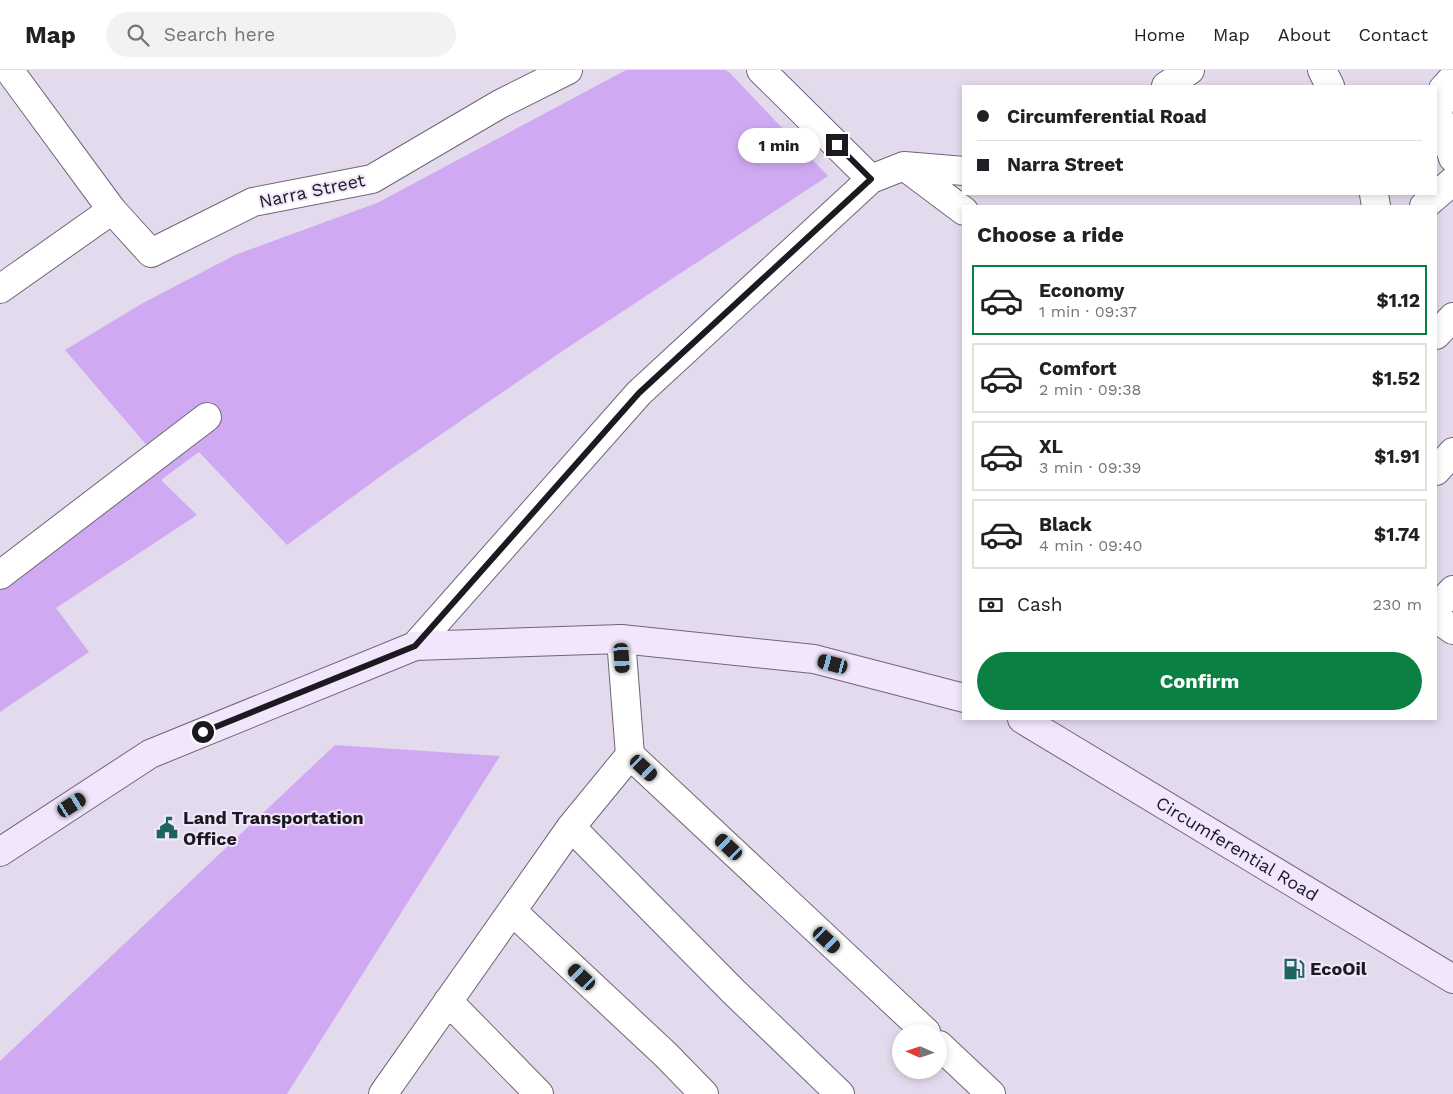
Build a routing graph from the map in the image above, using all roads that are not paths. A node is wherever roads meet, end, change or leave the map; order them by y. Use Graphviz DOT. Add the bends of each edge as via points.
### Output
graph roads {
  1 [pos="9,70"];
  2 [pos="568,70"];
  3 [pos="760,70"];
  4 [pos="1190,70"];
  5 [pos="1322,70"];
  6 [pos="1453,78"];
  7 [pos="1168,85"];
  8 [pos="1330,85"];
  9 [pos="1453,158"];
  10 [pos="904,166"];
  11 [pos="962,171"];
  12 [pos="871,179"];
  13 [pos="1453,181"];
  14 [pos="1437,195"];
  15 [pos="1437,195"];
  16 [pos="1425,205"];
  17 [pos="112,210"];
  18 [pos="962,210"];
  19 [pos="0,289"];
  20 [pos="1453,317"];
  21 [pos="1437,335"];
  22 [pos="208,417"];
  23 [pos="1453,452"];
  24 [pos="1437,470"];
  25 [pos="0,575"];
  26 [pos="1453,590"];
  27 [pos="1437,607"];
  28 [pos="1437,619"];
  29 [pos="1453,630"];
  30 [pos="621,639"];
  31 [pos="415,646"];
  32 [pos="962,697"];
  33 [pos="1024,720"];
  34 [pos="630,754"];
  35 [pos="571,827"];
  36 [pos="3,843"];
  37 [pos="512,912"];
  38 [pos="1453,979"];
  39 [pos="448,1001"];
  40 [pos="917,1024"];
  41 [pos="948,1053"];
  42 [pos="383,1094"];
  43 [pos="539,1094"];
  44 [pos="704,1094"];
  45 [pos="840,1094"];
  46 [pos="991,1094"];
  1 -- 17 [label="street, Narra Street"];
  2 -- 17 [label="street, Narra Street" via="500,104 372,179 253,202 150,253"];
  3 -- 12 [label="street"];
  4 -- 7 [label="street"];
  5 -- 8 [label="street"];
  6 -- 9 [label="street" via="1443,89 1438,114"];
  10 -- 11 [label="street"];
  10 -- 12 [label="street"];
  10 -- 18 [label="street"];
  12 -- 31 [label="street" via="639,393"];
  13 -- 15 [label="street"];
  14 -- 16 [label="street"];
  17 -- 19 [label="street"];
  20 -- 21 [label="street"];
  22 -- 25 [label="street"];
  23 -- 24 [label="street"];
  26 -- 27 [label="street"];
  28 -- 29 [label="street"];
  30 -- 31 [label="main road"];
  30 -- 32 [label="main road" via="814,659"];
  30 -- 34 [label="street"];
  31 -- 36 [label="main road" via="150,754"];
  33 -- 38 [label="main road, Circumferential Road"];
  34 -- 35 [label="street"];
  34 -- 40 [label="street"];
  35 -- 37 [label="street"];
  35 -- 45 [label="street"];
  37 -- 39 [label="street"];
  37 -- 44 [label="street"];
  39 -- 42 [label="street"];
  39 -- 43 [label="street"];
  41 -- 46 [label="street"];
}
